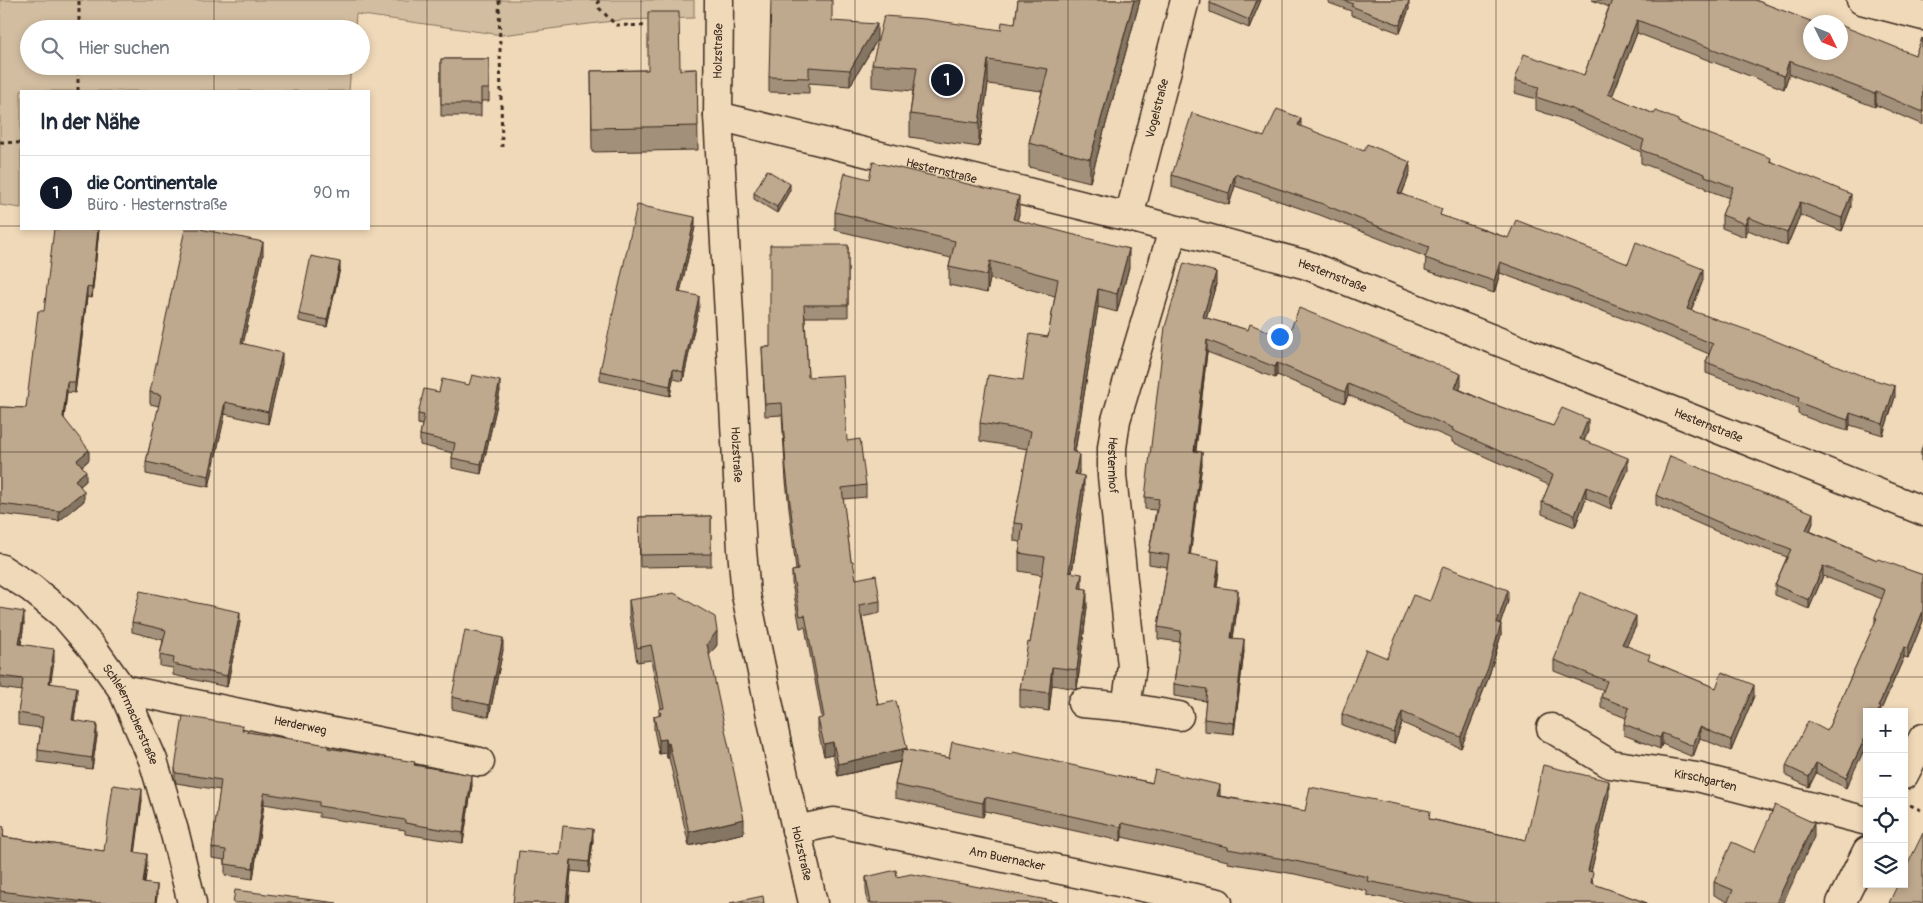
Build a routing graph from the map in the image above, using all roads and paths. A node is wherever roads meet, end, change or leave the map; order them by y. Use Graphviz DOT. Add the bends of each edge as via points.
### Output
graph roads {
  1 [pos="79,0"];
  2 [pos="499,0"];
  3 [pos="598,0"];
  4 [pos="719,0"];
  5 [pos="1186,0"];
  6 [pos="1861,0"];
  7 [pos="1923,16"];
  8 [pos="79,20"];
  9 [pos="653,26"];
  10 [pos="78,75"];
  11 [pos="78,90"];
  12 [pos="718,116"];
  13 [pos="0,142"];
  14 [pos="20,143"];
  15 [pos="502,147"];
  16 [pos="1129,217"];
  17 [pos="1173,230"];
  18 [pos="1923,511"];
  19 [pos="0,568"];
  20 [pos="122,689"];
  21 [pos="1082,703"];
  22 [pos="1126,707"];
  23 [pos="1180,716"];
  24 [pos="1551,728"];
  25 [pos="1923,738"];
  26 [pos="480,762"];
  27 [pos="1908,767"];
  28 [pos="1908,804"];
  29 [pos="1923,811"];
  30 [pos="1863,820"];
  31 [pos="796,830"];
  32 [pos="1863,859"];
  33 [pos="192,903"];
  34 [pos="813,903"];
  35 [pos="1218,903"];
  36 [pos="1841,903"];
  1 -- 8 [label="path"];
  2 -- 15 [label="path"];
  3 -- 9 [label="path" via="599,8 616,25"];
  4 -- 12 [label="street, Holzstraße"];
  5 -- 16 [label="street, Vogelstraße"];
  6 -- 7 [label="street"];
  10 -- 11 [label="path"];
  12 -- 16 [label="street, Hesternstraße"];
  12 -- 31 [label="street, Holzstraße" via="746,595"];
  13 -- 14 [label="path"];
  16 -- 17 [label="street, Hesternstraße"];
  17 -- 18 [label="street, Hesternstraße" via="1307,265"];
  17 -- 22 [label="street, Hesternhof" via="1116,420 1112,448 1112,476 1132,666"];
  19 -- 20 [label="street, Schleiermacherstraße" via="65,616"];
  20 -- 26 [label="street, Herderweg"];
  20 -- 33 [label="street, Schleiermacherstraße" via="153,760"];
  21 -- 22 [label="street"];
  22 -- 23 [label="street"];
  24 -- 30 [label="street, Kirschgarten" via="1610,764 1697,777"];
  25 -- 27 [label="street"];
  28 -- 29 [label="path"];
  31 -- 34 [label="street, Holzstraße"];
  31 -- 35 [label="street, Am Buernacker" via="834,822"];
  32 -- 36 [label="street"];
}
